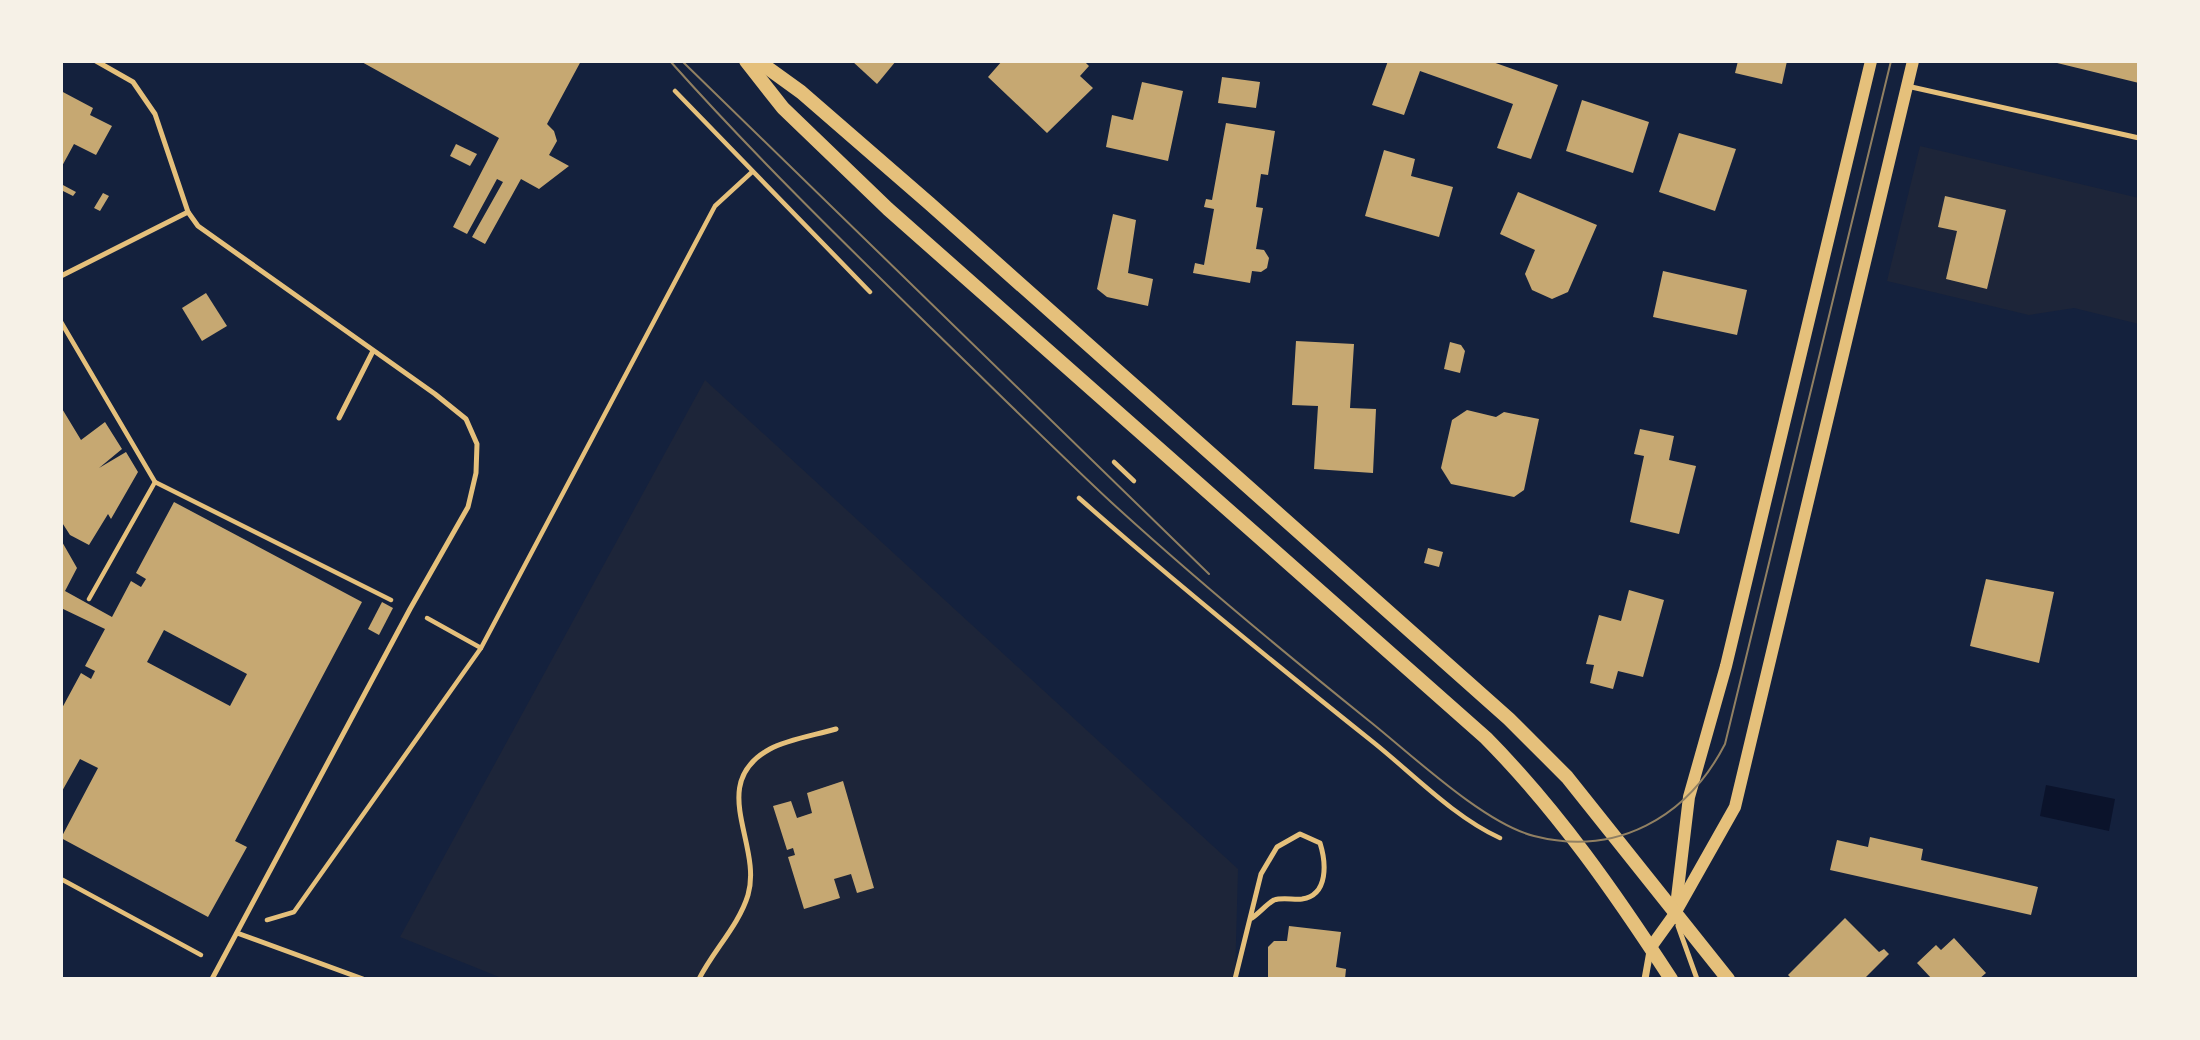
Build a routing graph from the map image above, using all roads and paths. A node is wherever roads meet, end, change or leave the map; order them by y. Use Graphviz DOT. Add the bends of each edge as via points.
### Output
graph roads {
  1 [pos="96,61"];
  2 [pos="746,61"];
  3 [pos="758,61"];
  4 [pos="1871,61"];
  5 [pos="1913,61"];
  6 [pos="1907,86"];
  7 [pos="675,90"];
  8 [pos="2139,138"];
  9 [pos="751,172"];
  10 [pos="188,212"];
  11 [pos="61,276"];
  12 [pos="870,292"];
  13 [pos="61,322"];
  14 [pos="373,351"];
  15 [pos="338,418"];
  16 [pos="1114,462"];
  17 [pos="1134,481"];
  18 [pos="155,482"];
  19 [pos="1079,498"];
  20 [pos="89,599"];
  21 [pos="410,609"];
  22 [pos="481,648"];
  23 [pos="836,729"];
  24 [pos="1500,838"];
  25 [pos="61,878"];
  26 [pos="1674,915"];
  27 [pos="1252,918"];
  28 [pos="237,933"];
  29 [pos="251,938"];
  30 [pos="1651,947"];
  31 [pos="219,965"];
  32 [pos="212,979"];
  33 [pos="363,979"];
  34 [pos="699,979"];
  35 [pos="1235,979"];
  36 [pos="1645,979"];
  37 [pos="1671,979"];
  38 [pos="1697,979"];
  39 [pos="1728,979"];
  1 -- 10 [label="lane" via="132,82 155,114"];
  2 -- 30 [label="main road" via="783,108 888,209 1486,738 1577,841"];
  3 -- 26 [label="main road" via="801,92 930,204 1499,709 1567,777"];
  4 -- 26 [label="street" via="1726,666 1689,797"];
  5 -- 6 [label="street"];
  6 -- 8 [label="lane"];
  6 -- 26 [label="street" via="1738,799"];
  7 -- 9 [label="path"];
  9 -- 12 [label="path"];
  9 -- 22 [label="path" via="715,206"];
  10 -- 11 [label="lane"];
  10 -- 14 [label="lane" via="198,226"];
  13 -- 18 [label="path"];
  14 -- 15 [label="lane"];
  14 -- 21 [label="lane" via="466,419 477,444 468,507"];
  16 -- 17 [label="path"];
  18 -- 20 [label="path"];
  18 -- 21 [label="path"];
  19 -- 24 [label="path" via="1164,575 1463,814"];
  21 -- 22 [label="path"];
  21 -- 28 [label="lane"];
  22 -- 29 [label="path" via="294,912 259,923"];
  23 -- 34 [label="lane" via="771,748 751,763 738,783 739,811 751,860 748,895"];
  25 -- 31 [label="path"];
  26 -- 30 [label="street"];
  26 -- 38 [label="lane"];
  26 -- 39 [label="main road"];
  27 -- 27 [label="lane" via="1261,874 1277,847 1300,834 1320,843 1324,879 1315,893 1275,900"];
  27 -- 35 [label="lane"];
  28 -- 29 [label="lane"];
  28 -- 31 [label="lane"];
  29 -- 33 [label="lane"];
  30 -- 36 [label="street"];
  30 -- 37 [label="main road"];
  31 -- 32 [label="lane"];
}
